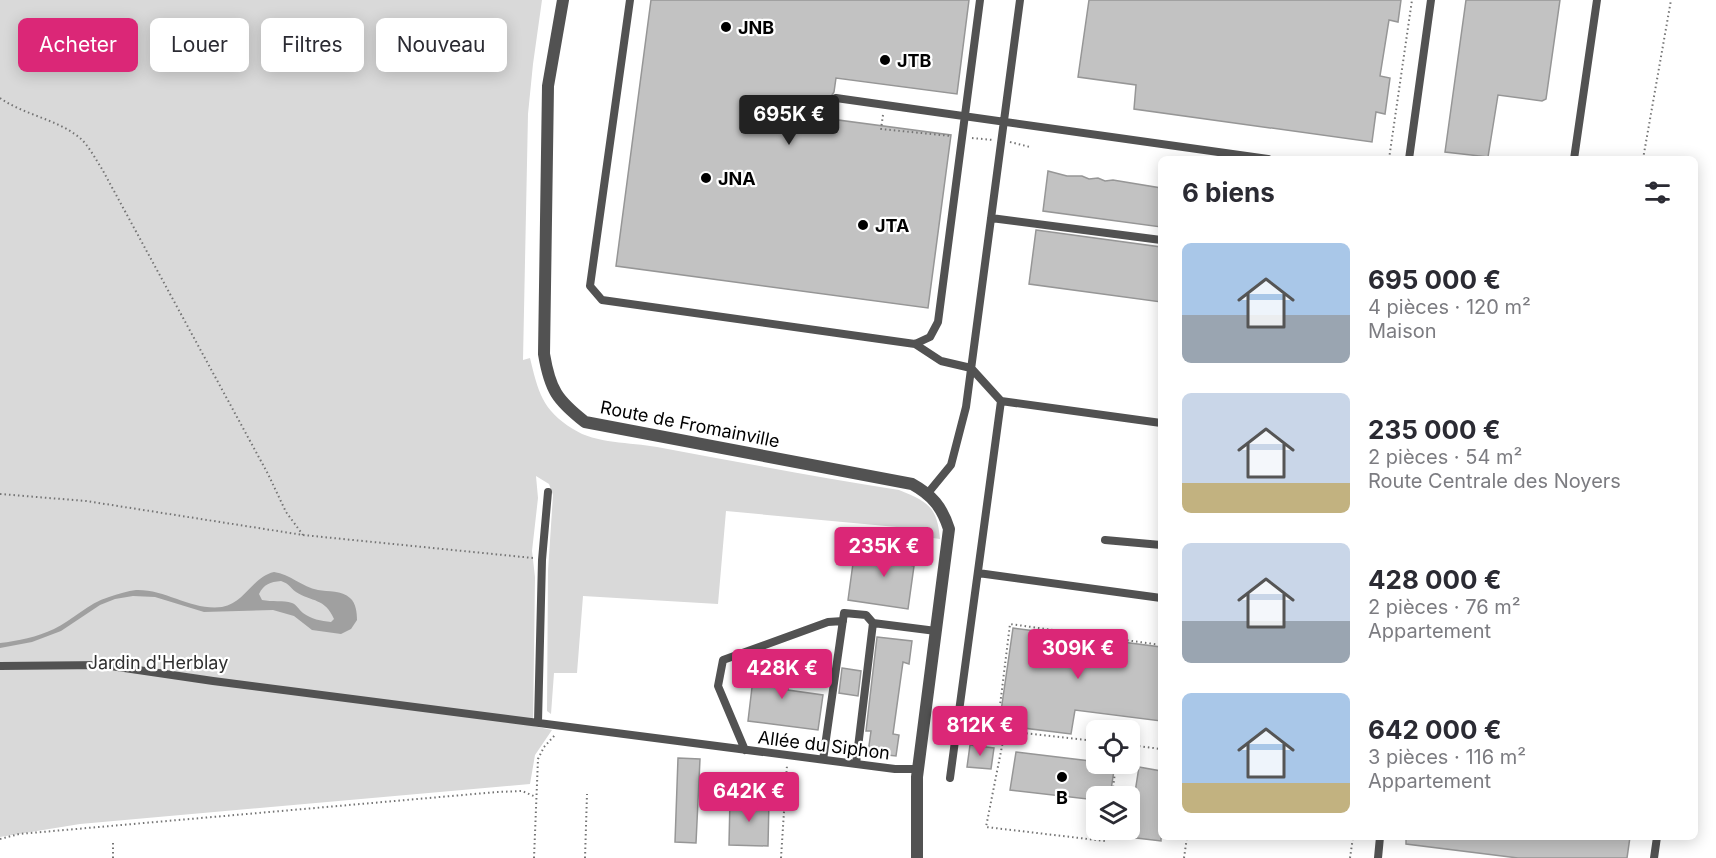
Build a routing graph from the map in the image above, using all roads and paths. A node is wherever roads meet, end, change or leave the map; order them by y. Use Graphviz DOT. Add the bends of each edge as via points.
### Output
graph roads {
  1 [pos="563,0"];
  2 [pos="630,0"];
  3 [pos="980,0"];
  4 [pos="1020,0"];
  5 [pos="1412,0"];
  6 [pos="1431,0"];
  7 [pos="1597,0"];
  8 [pos="1671,0"];
  9 [pos="0,98"];
  10 [pos="836,98"];
  11 [pos="884,104"];
  12 [pos="965,116"];
  13 [pos="1004,122"];
  14 [pos="954,136"];
  15 [pos="1247,156"];
  16 [pos="1389,156"];
  17 [pos="1409,156"];
  18 [pos="1574,156"];
  19 [pos="1644,156"];
  20 [pos="991,218"];
  21 [pos="1158,240"];
  22 [pos="915,345"];
  23 [pos="971,368"];
  24 [pos="1001,401"];
  25 [pos="1158,423"];
  26 [pos="548,492"];
  27 [pos="928,493"];
  28 [pos="0,494"];
  29 [pos="303,535"];
  30 [pos="1104,540"];
  31 [pos="1158,545"];
  32 [pos="542,560"];
  33 [pos="978,573"];
  34 [pos="1158,598"];
  35 [pos="843,621"];
  36 [pos="873,623"];
  37 [pos="936,631"];
  38 [pos="1158,645"];
  39 [pos="0,666"];
  40 [pos="538,722"];
  41 [pos="564,726"];
  42 [pos="956,728"];
  43 [pos="997,730"];
  44 [pos="1005,731"];
  45 [pos="1086,740"];
  46 [pos="1140,746"];
  47 [pos="1158,748"];
  48 [pos="745,750"];
  49 [pos="823,760"];
  50 [pos="787,761"];
  51 [pos="856,764"];
  52 [pos="918,769"];
  53 [pos="950,778"];
  54 [pos="587,794"];
  55 [pos="536,797"];
  56 [pos="0,839"];
  57 [pos="1086,839"];
  58 [pos="1187,840"];
  59 [pos="1353,840"];
  60 [pos="1380,840"];
  61 [pos="1657,840"];
  62 [pos="113,842"];
  63 [pos="113,858"];
  64 [pos="534,858"];
  65 [pos="585,858"];
  66 [pos="781,858"];
  67 [pos="917,858"];
  68 [pos="1184,858"];
  69 [pos="1350,858"];
  70 [pos="1378,858"];
  71 [pos="1654,858"];
  1 -- 27 [label="street, Route de Fromainville" via="548,86 544,354 549,380 563,405 585,422 912,484"];
  2 -- 22 [label="lane" via="590,286 602,300"];
  3 -- 12 [label="lane"];
  4 -- 13 [label="lane"];
  5 -- 16 [label="path"];
  6 -- 17 [label="lane"];
  7 -- 18 [label="lane"];
  8 -- 19 [label="path"];
  9 -- 29 [label="path" via="81,139 102,169 286,512"];
  10 -- 11 [label="lane"];
  11 -- 12 [label="lane"];
  11 -- 14 [label="path" via="881,129"];
  12 -- 13 [label="lane"];
  12 -- 22 [label="lane" via="938,322 930,337"];
  13 -- 15 [label="lane"];
  13 -- 20 [label="lane"];
  20 -- 21 [label="lane"];
  20 -- 23 [label="lane"];
  22 -- 23 [label="lane" via="941,361"];
  23 -- 24 [label="lane"];
  23 -- 27 [label="lane" via="951,465"];
  24 -- 25 [label="lane"];
  24 -- 33 [label="lane"];
  26 -- 32 [label="lane"];
  27 -- 37 [label="street" via="944,512 949,529"];
  28 -- 29 [label="path" via="86,501"];
  29 -- 32 [label="path"];
  30 -- 31 [label="lane"];
  32 -- 40 [label="lane"];
  33 -- 34 [label="lane"];
  33 -- 42 [label="lane"];
  35 -- 36 [label="lane" via="844,613 866,615"];
  35 -- 48 [label="lane" via="828,622 723,660 718,686"];
  35 -- 49 [label="lane"];
  36 -- 37 [label="lane"];
  36 -- 51 [label="lane"];
  37 -- 52 [label="street"];
  38 -- 43 [label="path" via="1010,624"];
  39 -- 40 [label="lane, Allée du Siphon" via="104,665"];
  40 -- 41 [label="lane, Allée du Siphon"];
  41 -- 48 [label="lane, Allée du Siphon"];
  41 -- 55 [label="path" via="540,753"];
  42 -- 43 [label="path"];
  42 -- 53 [label="lane"];
  43 -- 44 [label="path"];
  44 -- 45 [label="path"];
  44 -- 57 [label="path" via="986,827"];
  46 -- 47 [label="path"];
  48 -- 49 [label="lane, Allée du Siphon"];
  49 -- 51 [label="lane, Allée du Siphon"];
  50 -- 66 [label="path"];
  51 -- 52 [label="lane, Allée du Siphon"];
  52 -- 67 [label="street"];
  54 -- 65 [label="path"];
  55 -- 56 [label="path" via="522,791 497,792 19,834"];
  55 -- 64 [label="path"];
  58 -- 68 [label="path"];
  59 -- 69 [label="path"];
  60 -- 70 [label="lane"];
  61 -- 71 [label="lane"];
  62 -- 63 [label="path"];
}
